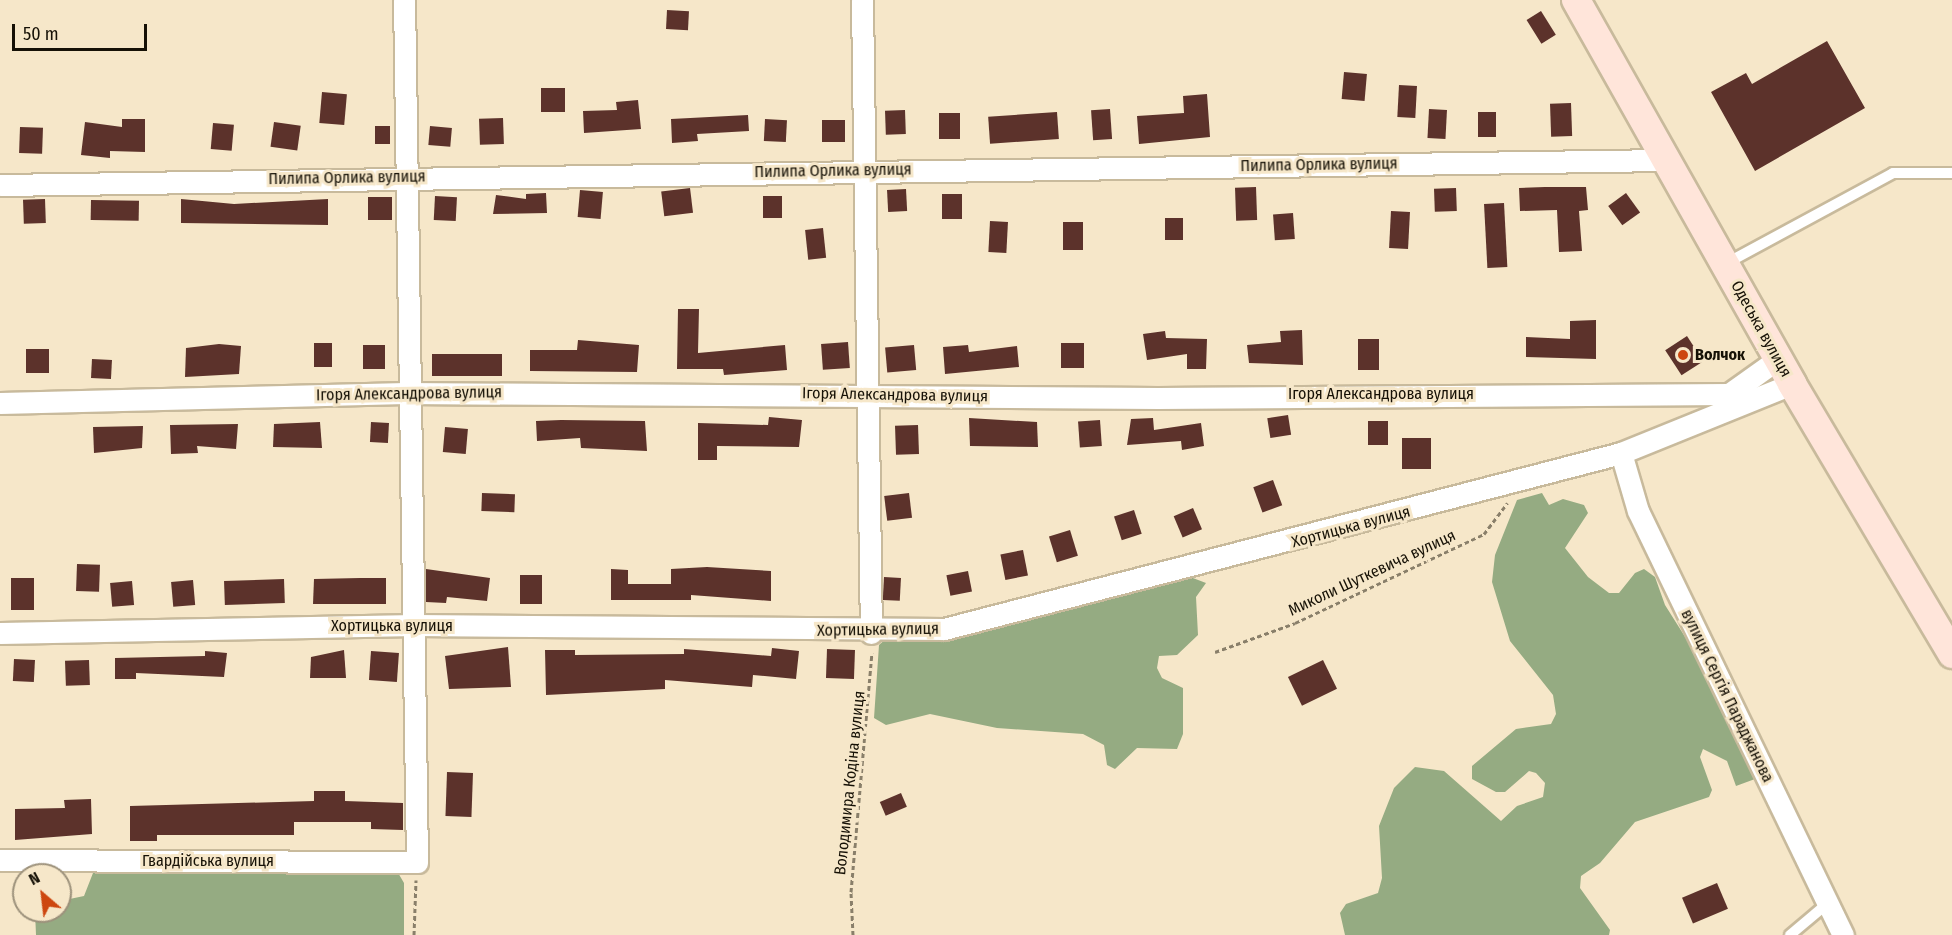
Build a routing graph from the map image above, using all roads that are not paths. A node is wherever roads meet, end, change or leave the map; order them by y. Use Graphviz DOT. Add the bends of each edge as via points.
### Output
graph roads {
  1 [pos="404,0"];
  2 [pos="862,0"];
  3 [pos="1576,0"];
  4 [pos="1665,160"];
  5 [pos="865,170"];
  6 [pos="1952,173"];
  7 [pos="410,177"];
  8 [pos="0,185"];
  9 [pos="1725,265"];
  10 [pos="1778,359"];
  11 [pos="1792,384"];
  12 [pos="406,393"];
  13 [pos="864,394"];
  14 [pos="0,403"];
  15 [pos="1621,453"];
  16 [pos="415,625"];
  17 [pos="0,633"];
  18 [pos="871,633"];
  19 [pos="1948,639"];
  20 [pos="0,860"];
  21 [pos="1828,903"];
  22 [pos="1790,935"];
  23 [pos="1844,935"];
  1 -- 7 [label="street"];
  2 -- 5 [label="street"];
  3 -- 4 [label="street, Одеська вулиця"];
  4 -- 5 [label="street, Пилипа Орлика вулиця"];
  4 -- 9 [label="street, Одеська вулиця"];
  5 -- 7 [label="street, Пилипа Орлика вулиця"];
  5 -- 13 [label="street"];
  6 -- 9 [label="lane" via="1893,173"];
  7 -- 8 [label="street, Пилипа Орлика вулиця"];
  7 -- 12 [label="street"];
  9 -- 10 [label="street, Одеська вулиця"];
  10 -- 11 [label="street, Одеська вулиця"];
  10 -- 13 [label="street, Ігоря Александрова вулиця" via="1729,394"];
  11 -- 15 [label="street, Хортицька вулиця"];
  11 -- 19 [label="street, Одеська вулиця"];
  12 -- 13 [label="street, Ігоря Александрова вулиця"];
  12 -- 14 [label="street, Ігоря Александрова вулиця"];
  12 -- 16 [label="street"];
  13 -- 18 [label="street"];
  15 -- 18 [label="street, Хортицька вулиця" via="945,630"];
  15 -- 21 [label="street, вулиця Сергія Параджанова" via="1638,511"];
  16 -- 17 [label="street, Хортицька вулиця"];
  16 -- 18 [label="street, Хортицька вулиця"];
  16 -- 20 [label="street, Гвардійська вулиця" via="417,862"];
  21 -- 22 [label="lane"];
  21 -- 23 [label="street, вулиця Сергія Параджанова"];
}
